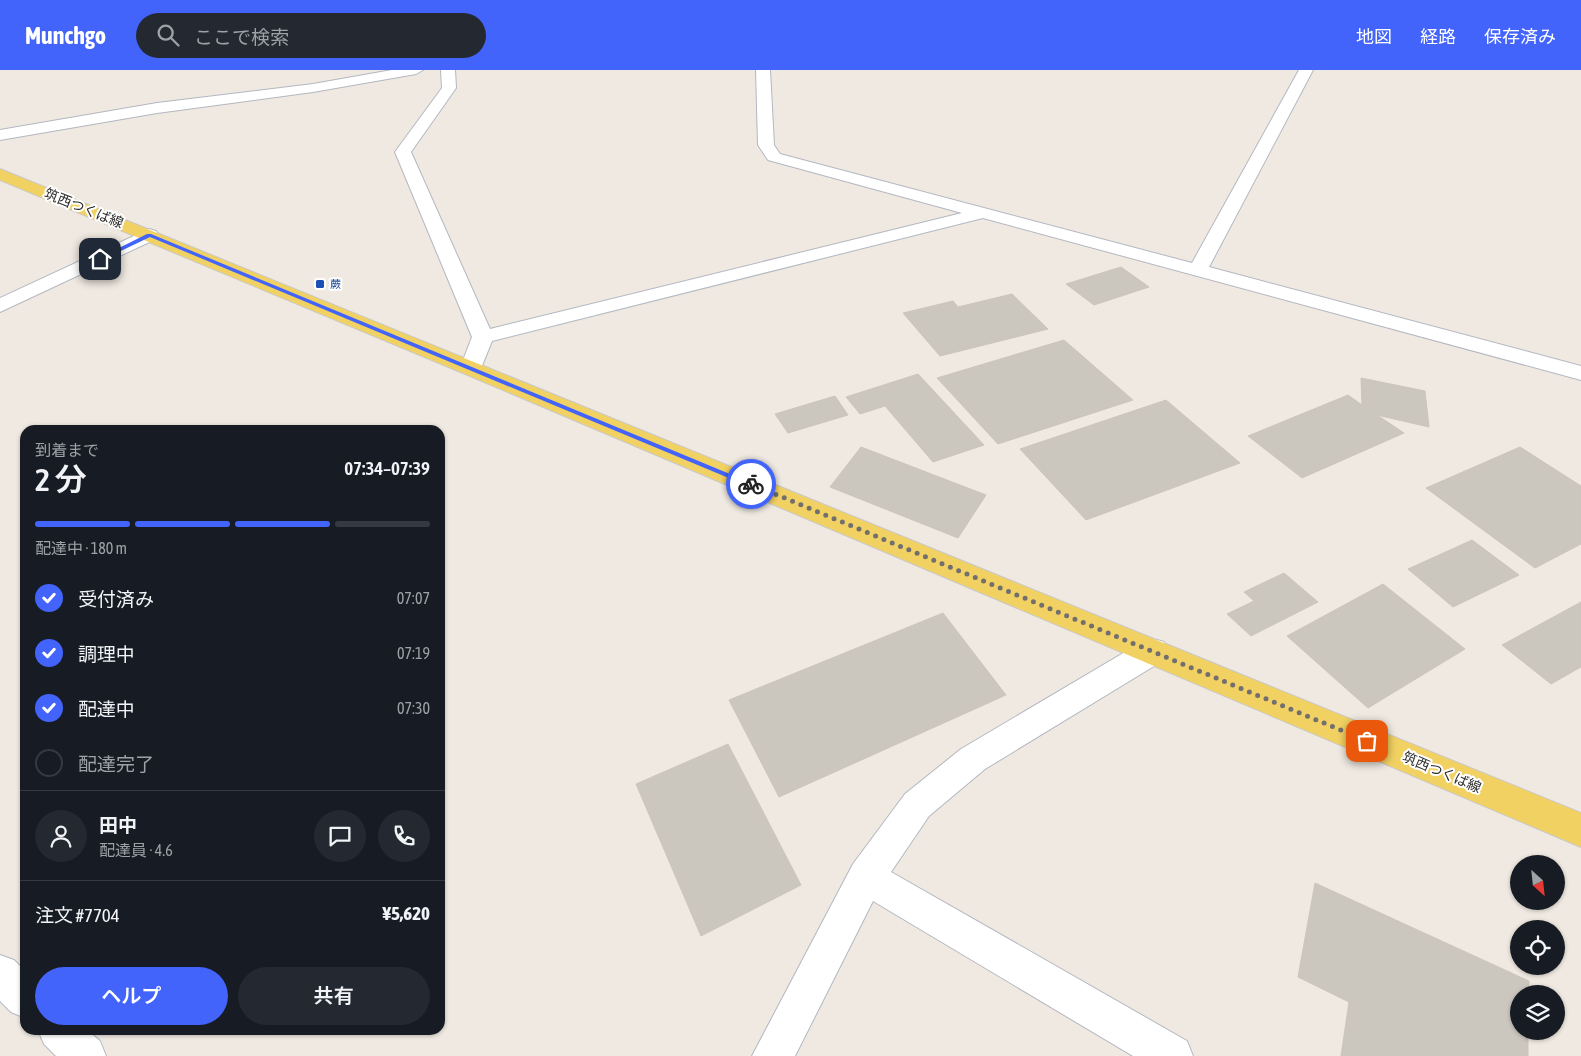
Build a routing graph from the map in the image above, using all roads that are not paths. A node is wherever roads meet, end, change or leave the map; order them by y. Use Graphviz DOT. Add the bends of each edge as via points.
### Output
graph roads {
  1 [pos="416,70"];
  2 [pos="448,70"];
  3 [pos="763,70"];
  4 [pos="1306,70"];
  5 [pos="0,135"];
  6 [pos="0,174"];
  7 [pos="982,214"];
  8 [pos="149,235"];
  9 [pos="1198,271"];
  10 [pos="0,306"];
  11 [pos="483,337"];
  12 [pos="471,368"];
  13 [pos="1581,373"];
  14 [pos="1153,652"];
  15 [pos="1581,830"];
  16 [pos="866,877"];
  17 [pos="0,974"];
  18 [pos="20,993"];
  19 [pos="63,1035"];
  20 [pos="85,1056"];
  21 [pos="772,1056"];
  22 [pos="1172,1056"];
  1 -- 5 [label="street"];
  2 -- 11 [label="street" via="449,88 403,152"];
  3 -- 7 [label="street" via="766,145 774,157"];
  4 -- 9 [label="street"];
  6 -- 8 [label="main road, 筑西つくば線"];
  7 -- 9 [label="street"];
  7 -- 11 [label="street"];
  8 -- 10 [label="street"];
  8 -- 12 [label="main road, 筑西つくば線"];
  9 -- 13 [label="street"];
  11 -- 12 [label="street"];
  12 -- 14 [label="main road, 筑西つくば線"];
  14 -- 15 [label="main road, 筑西つくば線"];
  14 -- 16 [label="street" via="973,759 917,805"];
  16 -- 21 [label="street"];
  16 -- 22 [label="street"];
  17 -- 18 [label="street"];
  19 -- 20 [label="street"];
}
